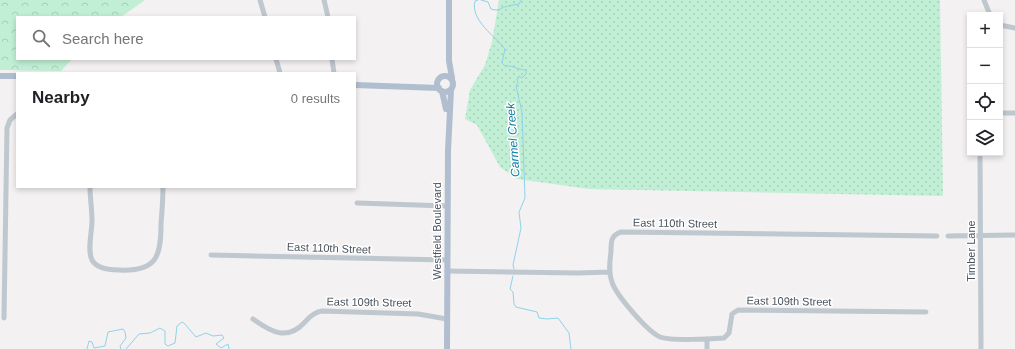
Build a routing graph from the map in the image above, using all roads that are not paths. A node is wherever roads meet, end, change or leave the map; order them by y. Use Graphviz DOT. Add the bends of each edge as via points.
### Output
graph roads {
  1 [pos="260,0"];
  2 [pos="324,0"];
  3 [pos="449,0"];
  4 [pos="984,0"];
  5 [pos="989,12"];
  6 [pos="265,16"];
  7 [pos="328,16"];
  8 [pos="1003,26"];
  9 [pos="1015,28"];
  10 [pos="276,60"];
  11 [pos="332,60"];
  12 [pos="450,62"];
  13 [pos="280,72"];
  14 [pos="334,72"];
  15 [pos="0,76"];
  16 [pos="16,76"];
  17 [pos="440,78"];
  18 [pos="452,78"];
  19 [pos="356,85"];
  20 [pos="415,86"];
  21 [pos="440,90"];
  22 [pos="451,90"];
  23 [pos="1003,113"];
  24 [pos="1015,113"];
  25 [pos="448,114"];
  26 [pos="16,115"];
  27 [pos="980,156"];
  28 [pos="90,188"];
  29 [pos="163,188"];
  30 [pos="357,203"];
  31 [pos="447,206"];
  32 [pos="1015,235"];
  33 [pos="937,236"];
  34 [pos="948,236"];
  35 [pos="980,236"];
  36 [pos="210,255"];
  37 [pos="447,260"];
  38 [pos="447,272"];
  39 [pos="610,272"];
  40 [pos="926,312"];
  41 [pos="4,318"];
  42 [pos="253,319"];
  43 [pos="447,320"];
  44 [pos="707,339"];
  45 [pos="447,349"];
  46 [pos="707,349"];
  47 [pos="981,349"];
  1 -- 6 [label="street"];
  2 -- 7 [label="street"];
  3 -- 12 [label="main road"];
  4 -- 5 [label="street"];
  8 -- 9 [label="street"];
  10 -- 13 [label="street"];
  11 -- 14 [label="street"];
  12 -- 17 [label="main road"];
  12 -- 18 [label="main road"];
  15 -- 16 [label="main road"];
  17 -- 18 [label="main road" via="447,75"];
  17 -- 20 [label="main road"];
  17 -- 21 [label="main road"];
  18 -- 22 [label="main road" via="454,84"];
  19 -- 20 [label="main road"];
  20 -- 21 [label="main road"];
  21 -- 22 [label="main road"];
  21 -- 25 [label="main road, Westfield Boulevard"];
  22 -- 25 [label="main road, Westfield Boulevard"];
  23 -- 24 [label="street"];
  25 -- 31 [label="main road, Westfield Boulevard"];
  26 -- 41 [label="street" via="10,120 7,128"];
  27 -- 35 [label="street, Timber Lane"];
  28 -- 29 [label="street" via="90,255 98,266 116,270 140,269 152,264 158,256 161,246"];
  30 -- 31 [label="street"];
  31 -- 37 [label="main road, Westfield Boulevard"];
  32 -- 35 [label="street"];
  33 -- 39 [label="street, East 110th Street" via="621,232 611,241"];
  34 -- 35 [label="street"];
  35 -- 47 [label="street, Timber Lane"];
  36 -- 37 [label="street, East 110th Street"];
  37 -- 38 [label="main road, Westfield Boulevard"];
  38 -- 39 [label="street"];
  38 -- 43 [label="main road, Westfield Boulevard"];
  39 -- 44 [label="street, East 109th Street" via="620,298 654,333 668,338"];
  40 -- 44 [label="street, East 109th Street" via="738,310 732,314 726,337"];
  42 -- 43 [label="street, East 109th Street" via="272,330 288,334 312,315 322,311 418,314"];
  43 -- 45 [label="main road, Westfield Boulevard"];
  44 -- 46 [label="street"];
}
